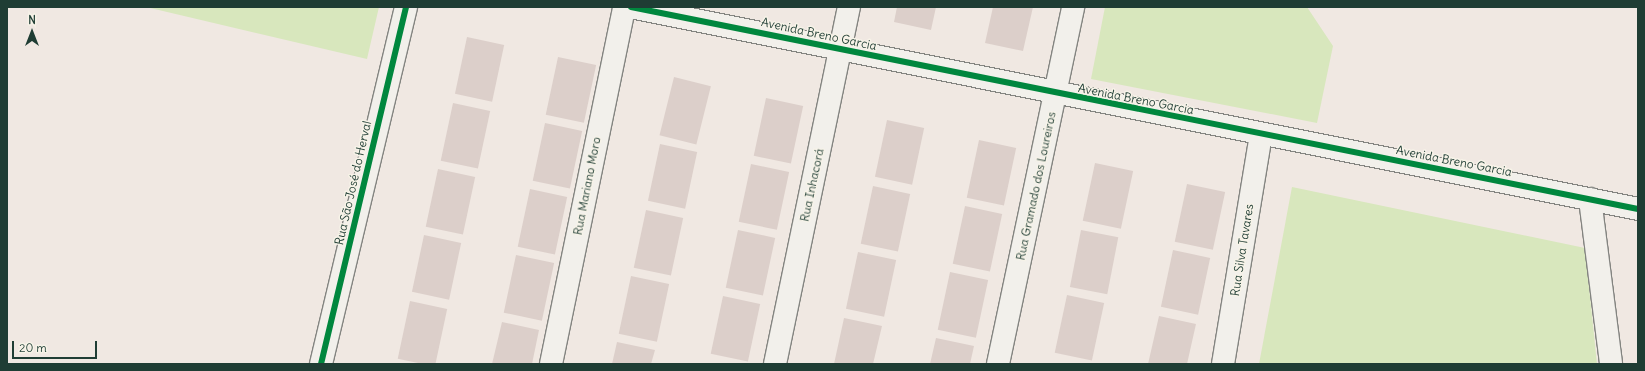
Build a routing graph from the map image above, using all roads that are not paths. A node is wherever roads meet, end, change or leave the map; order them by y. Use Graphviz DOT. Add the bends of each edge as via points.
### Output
graph roads {
  1 [pos="406,7"];
  2 [pos="624,7"];
  3 [pos="631,7"];
  4 [pos="849,7"];
  5 [pos="1073,7"];
  6 [pos="840,50"];
  7 [pos="1055,93"];
  8 [pos="1261,135"];
  9 [pos="1590,198"];
  10 [pos="1638,209"];
  11 [pos="322,364"];
  12 [pos="551,364"];
  13 [pos="775,364"];
  14 [pos="998,364"];
  15 [pos="1223,364"];
  16 [pos="1611,364"];
  1 -- 11 [label="street, Rua São José do Herval"];
  2 -- 12 [label="street, Rua Mariano Moro"];
  3 -- 6 [label="street, Avenida Breno Garcia"];
  4 -- 6 [label="street, Rua Inhacorá"];
  5 -- 7 [label="street, Rua Gramado dos Loureiros"];
  6 -- 7 [label="street, Avenida Breno Garcia"];
  6 -- 13 [label="street, Rua Inhacorá"];
  7 -- 8 [label="street, Avenida Breno Garcia"];
  7 -- 14 [label="street, Rua Gramado dos Loureiros"];
  8 -- 9 [label="street, Avenida Breno Garcia"];
  8 -- 15 [label="street, Rua Silva Tavares"];
  9 -- 10 [label="street, Avenida Breno Garcia"];
  9 -- 16 [label="street"];
}
